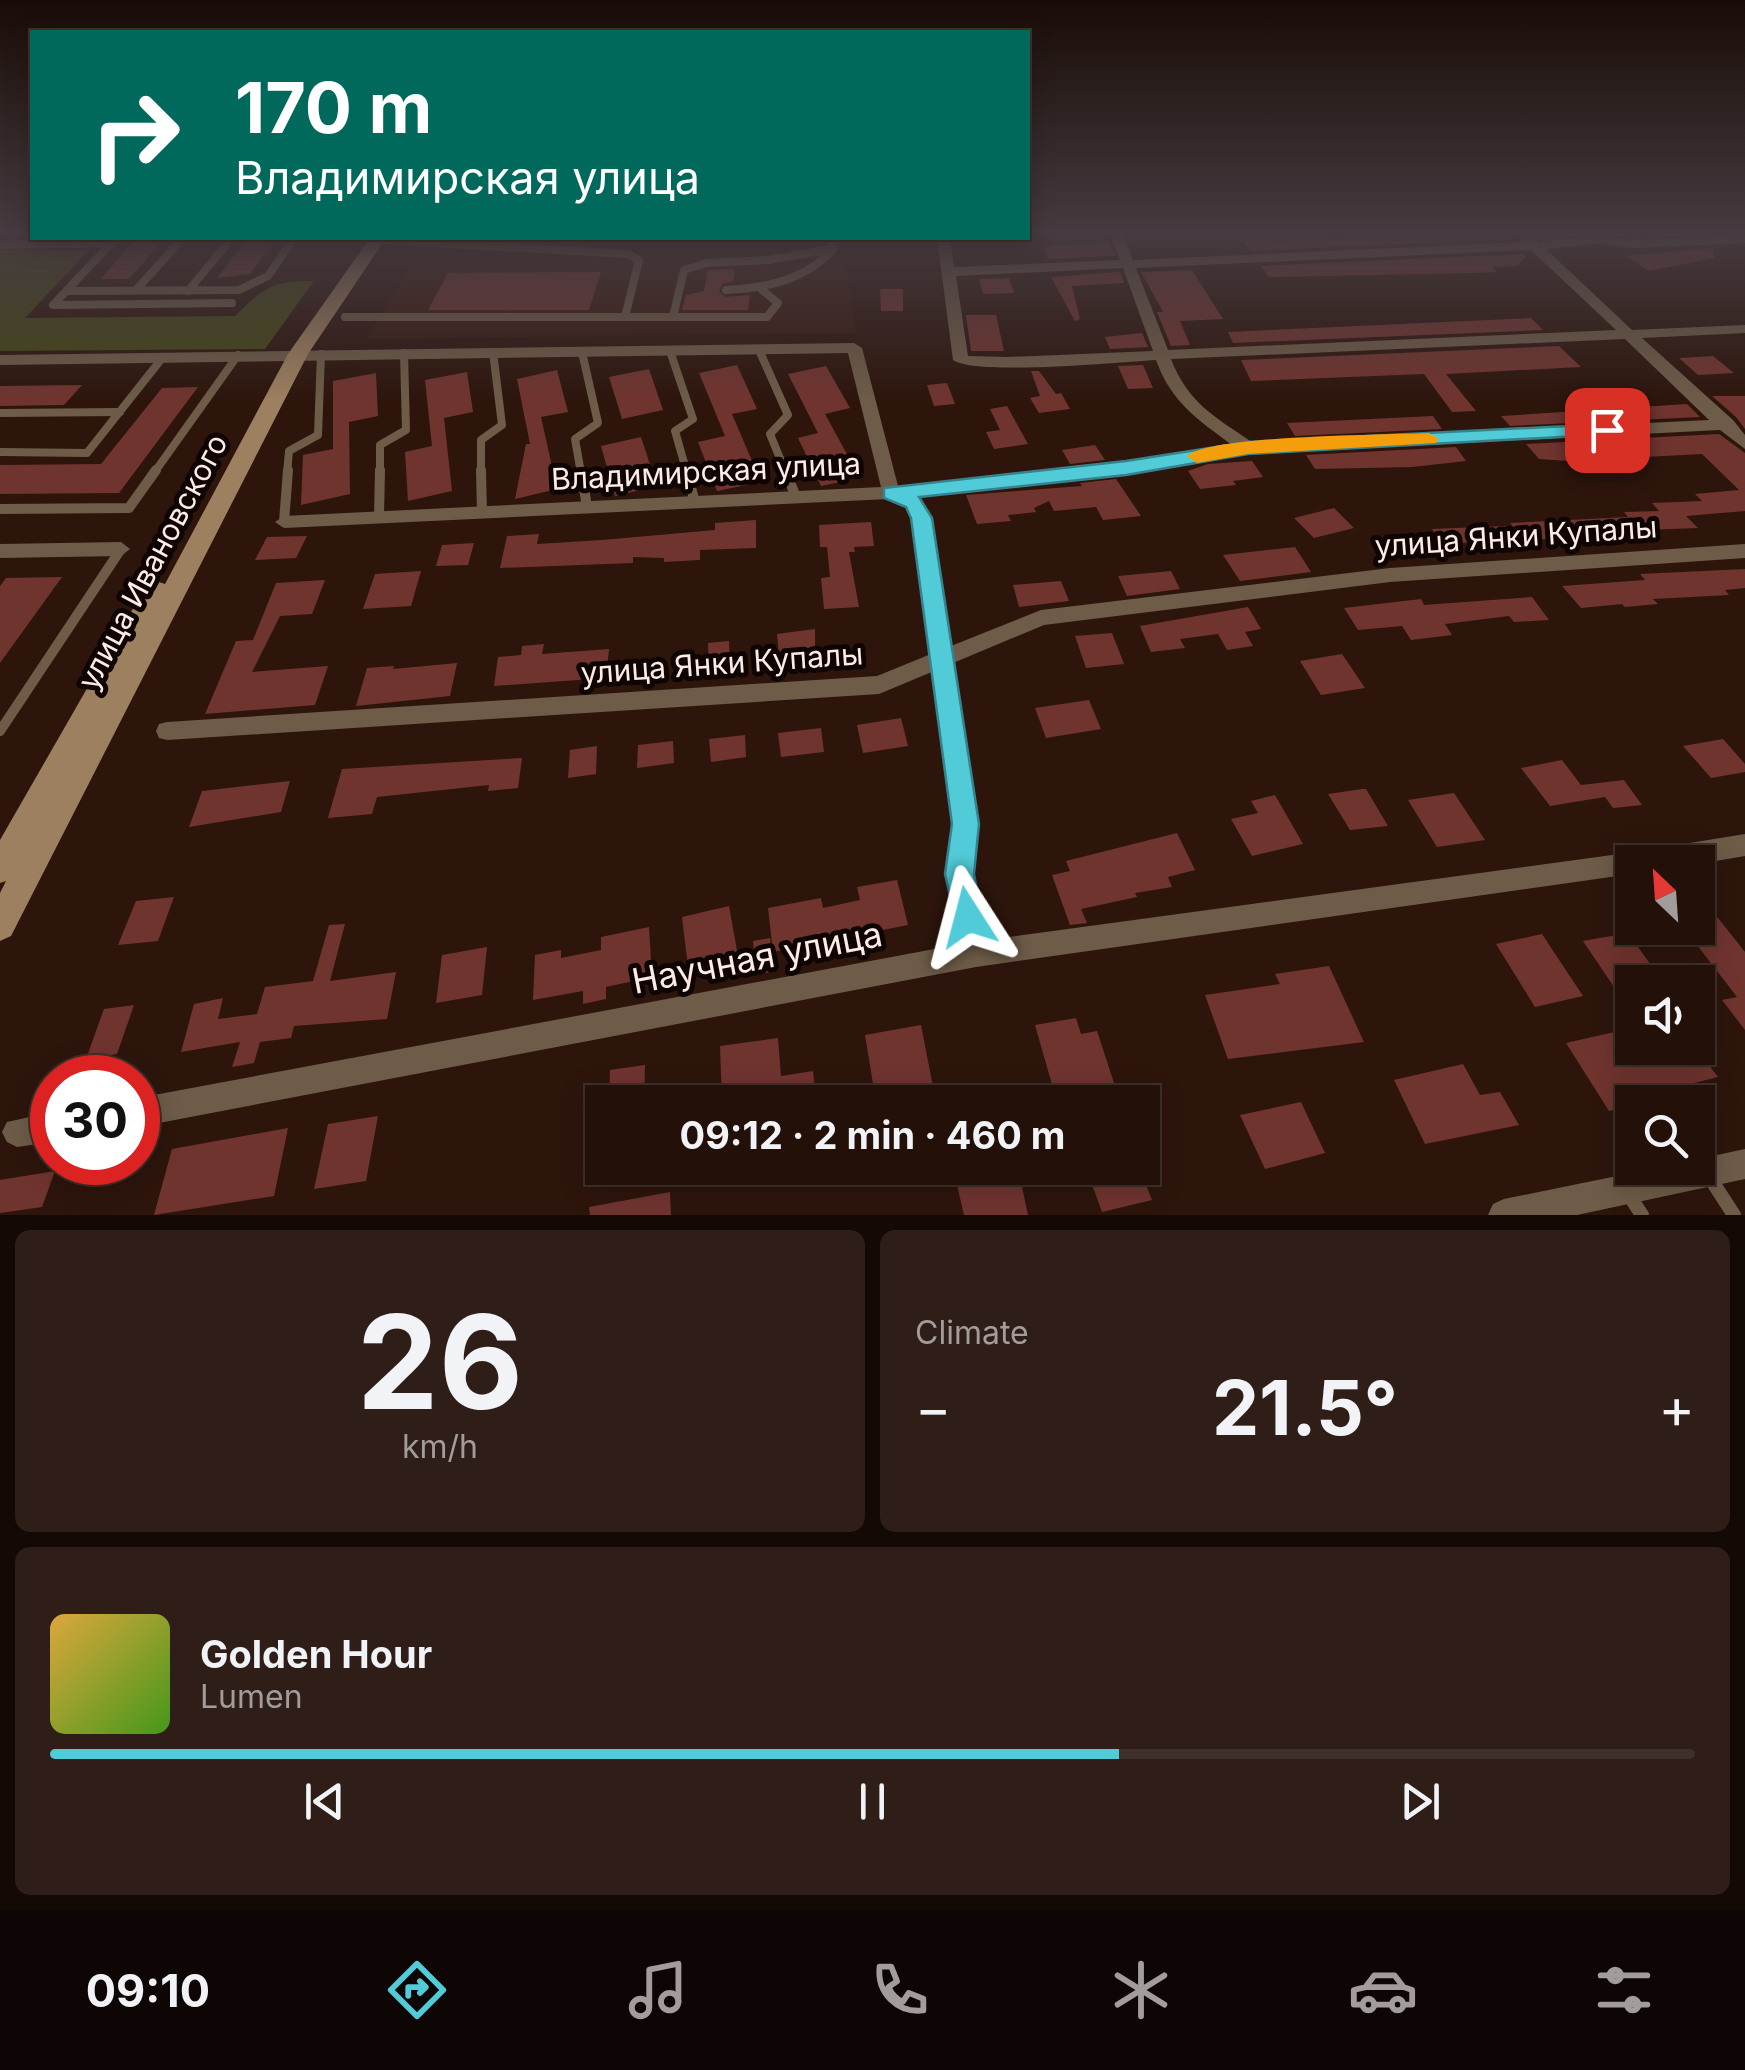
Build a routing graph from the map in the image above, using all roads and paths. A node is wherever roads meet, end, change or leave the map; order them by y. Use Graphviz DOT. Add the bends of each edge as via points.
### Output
graph roads {
  1 [pos="69,289"];
  2 [pos="243,289"];
  3 [pos="345,289"];
  4 [pos="632,289"];
  5 [pos="679,289"];
  6 [pos="761,289"];
  7 [pos="949,289"];
  8 [pos="1135,289"];
  9 [pos="1579,289"];
  10 [pos="136,290"];
  11 [pos="189,290"];
  12 [pos="726,290"];
  13 [pos="67,291"];
  14 [pos="232,303"];
  15 [pos="178,304"];
  16 [pos="345,317"];
  17 [pos="672,317"];
  18 [pos="625,318"];
  19 [pos="1745,329"];
  20 [pos="1626,335"];
  21 [pos="670,350"];
  22 [pos="759,350"];
  23 [pos="493,352"];
  24 [pos="582,352"];
  25 [pos="404,353"];
  26 [pos="308,354"];
  27 [pos="1159,354"];
  28 [pos="238,356"];
  29 [pos="164,357"];
  30 [pos="0,360"];
  31 [pos="120,412"];
  32 [pos="0,413"];
  33 [pos="1727,424"];
  34 [pos="1745,444"];
  35 [pos="1248,448"];
  36 [pos="0,452"];
  37 [pos="891,493"];
  38 [pos="796,498"];
  39 [pos="695,502"];
  40 [pos="587,507"];
  41 [pos="0,509"];
  42 [pos="482,512"];
  43 [pos="380,517"];
  44 [pos="284,522"];
  45 [pos="121,549"];
  46 [pos="0,551"];
  47 [pos="1745,551"];
  48 [pos="944,658"];
  49 [pos="0,731"];
  50 [pos="168,731"];
  51 [pos="1745,846"];
  52 [pos="1715,851"];
  53 [pos="1615,866"];
  54 [pos="0,869"];
  55 [pos="0,925"];
  56 [pos="976,954"];
  57 [pos="160,1109"];
  58 [pos="30,1130"];
  59 [pos="17,1132"];
  60 [pos="1745,1164"];
  61 [pos="1715,1170"];
  62 [pos="1675,1185"];
  63 [pos="1714,1185"];
  64 [pos="1634,1202"];
  65 [pos="1504,1215"];
  66 [pos="1734,1215"];
  1 -- 13 [label="lane"];
  2 -- 11 [label="lane"];
  3 -- 26 [label="street, улица Ивановского"];
  4 -- 18 [label="lane"];
  5 -- 17 [label="lane"];
  6 -- 12 [label="lane"];
  6 -- 17 [label="lane" via="778,303 767,317"];
  7 -- 27 [label="street" via="961,360"];
  8 -- 27 [label="street"];
  9 -- 20 [label="street"];
  10 -- 11 [label="lane"];
  10 -- 13 [label="lane"];
  11 -- 15 [label="lane"];
  13 -- 15 [label="lane" via="54,305"];
  14 -- 15 [label="lane"];
  16 -- 18 [label="lane"];
  17 -- 18 [label="lane"];
  19 -- 20 [label="street"];
  20 -- 27 [label="street"];
  20 -- 33 [label="street"];
  21 -- 22 [label="street"];
  21 -- 24 [label="street"];
  21 -- 39 [label="lane" via="693,418 674,431"];
  22 -- 37 [label="street" via="854,348"];
  22 -- 38 [label="lane" via="788,415 770,434"];
  23 -- 24 [label="street"];
  23 -- 25 [label="street"];
  23 -- 42 [label="lane" via="502,424 481,440"];
  24 -- 40 [label="lane" via="598,423 575,439"];
  25 -- 26 [label="street"];
  25 -- 43 [label="lane" via="406,430 380,445"];
  26 -- 28 [label="street"];
  26 -- 44 [label="lane" via="318,435 289,451"];
  26 -- 54 [label="street, улица Ивановского"];
  26 -- 55 [label="street, улица Ивановского"];
  27 -- 35 [label="street" via="1173,385 1198,412"];
  28 -- 29 [label="street"];
  28 -- 41 [label="lane" via="130,508"];
  29 -- 30 [label="street"];
  29 -- 31 [label="lane"];
  31 -- 32 [label="lane"];
  31 -- 36 [label="lane" via="87,453"];
  33 -- 34 [label="street"];
  33 -- 35 [label="street, Владимирская улица"];
  35 -- 37 [label="street, Владимирская улица"];
  37 -- 38 [label="street, Владимирская улица"];
  37 -- 48 [label="street" via="914,502 922,518"];
  38 -- 39 [label="street, Владимирская улица"];
  39 -- 40 [label="street, Владимирская улица"];
  40 -- 42 [label="street, Владимирская улица"];
  42 -- 43 [label="street, Владимирская улица"];
  43 -- 44 [label="street, Владимирская улица"];
  45 -- 46 [label="street"];
  45 -- 49 [label="lane"];
  47 -- 48 [label="street, улица Янки Купалы" via="1390,576 1041,618"];
  48 -- 50 [label="street, улица Янки Купалы" via="879,684"];
  48 -- 56 [label="street" via="966,824 960,874"];
  51 -- 52 [label="street, Научная улица"];
  53 -- 56 [label="street, Научная улица"];
  56 -- 57 [label="street, Научная улица"];
  58 -- 59 [label="street"];
  60 -- 61 [label="street"];
  62 -- 64 [label="street"];
  63 -- 66 [label="lane"];
  64 -- 65 [label="street"];
}
